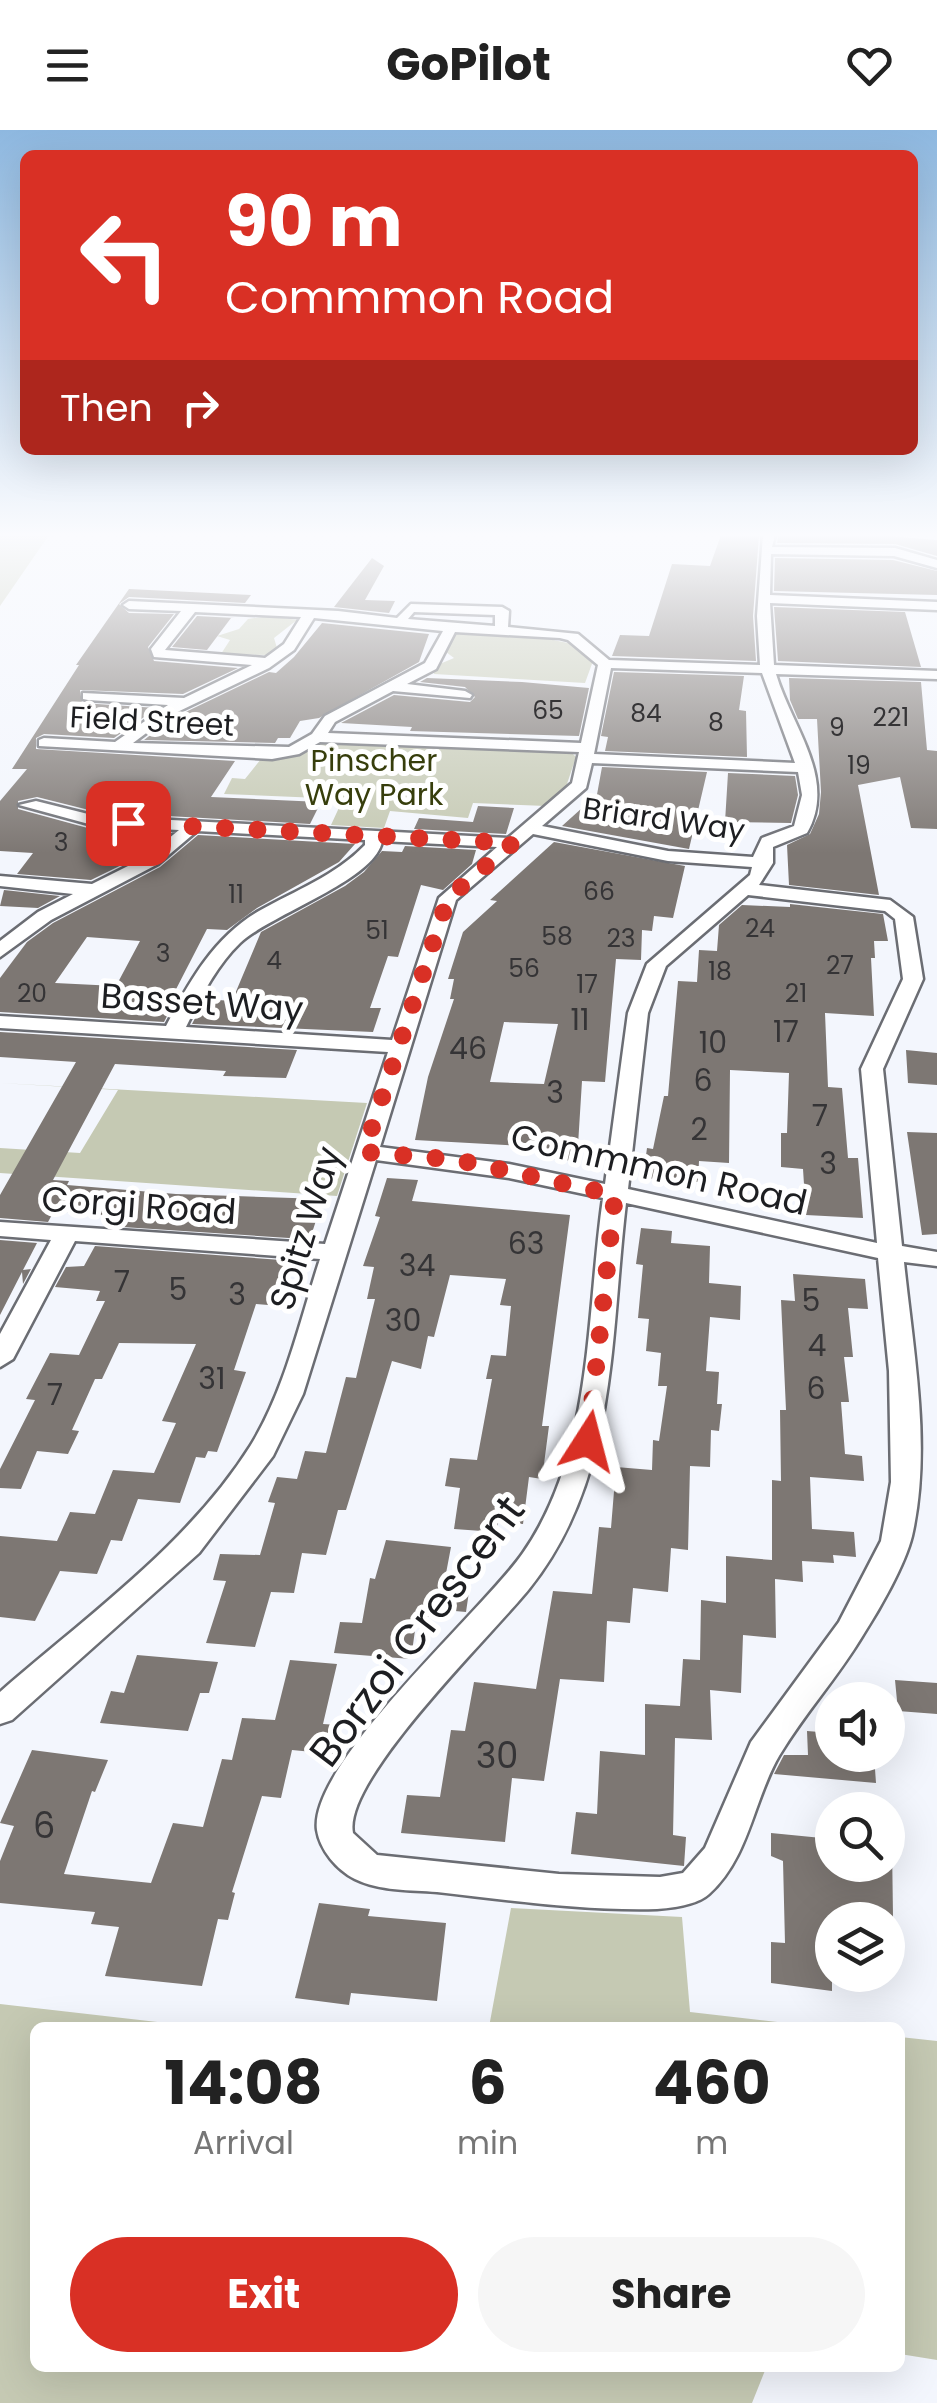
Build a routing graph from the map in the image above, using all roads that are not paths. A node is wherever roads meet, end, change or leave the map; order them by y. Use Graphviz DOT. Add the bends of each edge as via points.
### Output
graph roads {
  1 [pos="163,641"];
  2 [pos="293,641"];
  3 [pos="446,641"];
  4 [pos="578,641"];
  5 [pos="766,641"];
  6 [pos="266,662"];
  7 [pos="605,664"];
  8 [pos="768,670"];
  9 [pos="937,678"];
  10 [pos="392,687"];
  11 [pos="464,695"];
  12 [pos="88,696"];
  13 [pos="186,702"];
  14 [pos="317,737"];
  15 [pos="44,743"];
  16 [pos="119,746"];
  17 [pos="586,753"];
  18 [pos="258,754"];
  19 [pos="806,768"];
  20 [pos="243,773"];
  21 [pos="27,805"];
  22 [pos="193,826"];
  23 [pos="372,836"];
  24 [pos="522,836"];
  25 [pos="764,863"];
  26 [pos="0,881"];
  27 [pos="744,889"];
  28 [pos="93,890"];
  29 [pos="0,951"];
  30 [pos="0,1022"];
  31 [pos="173,1032"];
  32 [pos="401,1048"];
  33 [pos="364,1152"];
  34 [pos="615,1195"];
  35 [pos="0,1230"];
  36 [pos="66,1235"];
  37 [pos="333,1252"];
  38 [pos="889,1252"];
  39 [pos="937,1259"];
  40 [pos="0,1360"];
  41 [pos="0,1711"];
  1 -- 6 [label="street" via="159,654"];
  2 -- 6 [label="street"];
  3 -- 10 [label="street" via="436,661"];
  4 -- 7 [label="street"];
  5 -- 8 [label="street"];
  6 -- 13 [label="street"];
  7 -- 8 [label="street"];
  7 -- 17 [label="street, Spitz Way"];
  8 -- 9 [label="street"];
  8 -- 19 [label="street"];
  10 -- 11 [label="street"];
  10 -- 14 [label="street" via="330,719"];
  12 -- 13 [label="street"];
  13 -- 16 [label="street"];
  14 -- 17 [label="street, Field Street"];
  14 -- 18 [label="street, Field Street" via="293,751"];
  15 -- 16 [label="street, Field Street"];
  16 -- 18 [label="street, Field Street"];
  17 -- 19 [label="street, Field Street"];
  17 -- 24 [label="street, Spitz Way" via="576,790"];
  18 -- 20 [label="street, Field Street"];
  19 -- 25 [label="street" via="806,822 770,840"];
  21 -- 22 [label="street, Briard Way" via="68,818"];
  22 -- 23 [label="street, Briard Way"];
  22 -- 28 [label="street" via="171,847"];
  23 -- 24 [label="street, Briard Way"];
  23 -- 31 [label="street" via="374,846 339,877 263,916 218,953"];
  24 -- 25 [label="street, Briard Way"];
  24 -- 32 [label="street, Spitz Way" via="448,898"];
  25 -- 27 [label="street, Briard Way"];
  26 -- 28 [label="street"];
  27 -- 34 [label="street, Briard Way" via="651,975 638,1013"];
  27 -- 38 [label="street" via="890,906 904,917 912,979 872,1069"];
  28 -- 29 [label="street"];
  30 -- 31 [label="street, Basset Way"];
  31 -- 32 [label="street, Basset Way"];
  32 -- 33 [label="street, Spitz Way"];
  33 -- 34 [label="street, Commmon Road" via="458,1160"];
  33 -- 37 [label="street, Spitz Way"];
  34 -- 38 [label="street, Commmon Road"];
  34 -- 38 [label="street, Borzoi Crescent" via="593,1417 577,1474 534,1561 412,1700 348,1787 333,1822 353,1860 371,1870 559,1890 660,1893 693,1887 706,1876 763,1752 852,1629 896,1541 906,1482"];
  35 -- 36 [label="street, Corgi Road"];
  36 -- 37 [label="street, Corgi Road"];
  36 -- 40 [label="street"];
  37 -- 41 [label="street, Spitz Way" via="289,1394 232,1493 155,1576"];
  38 -- 39 [label="street, Commmon Road"];
}
